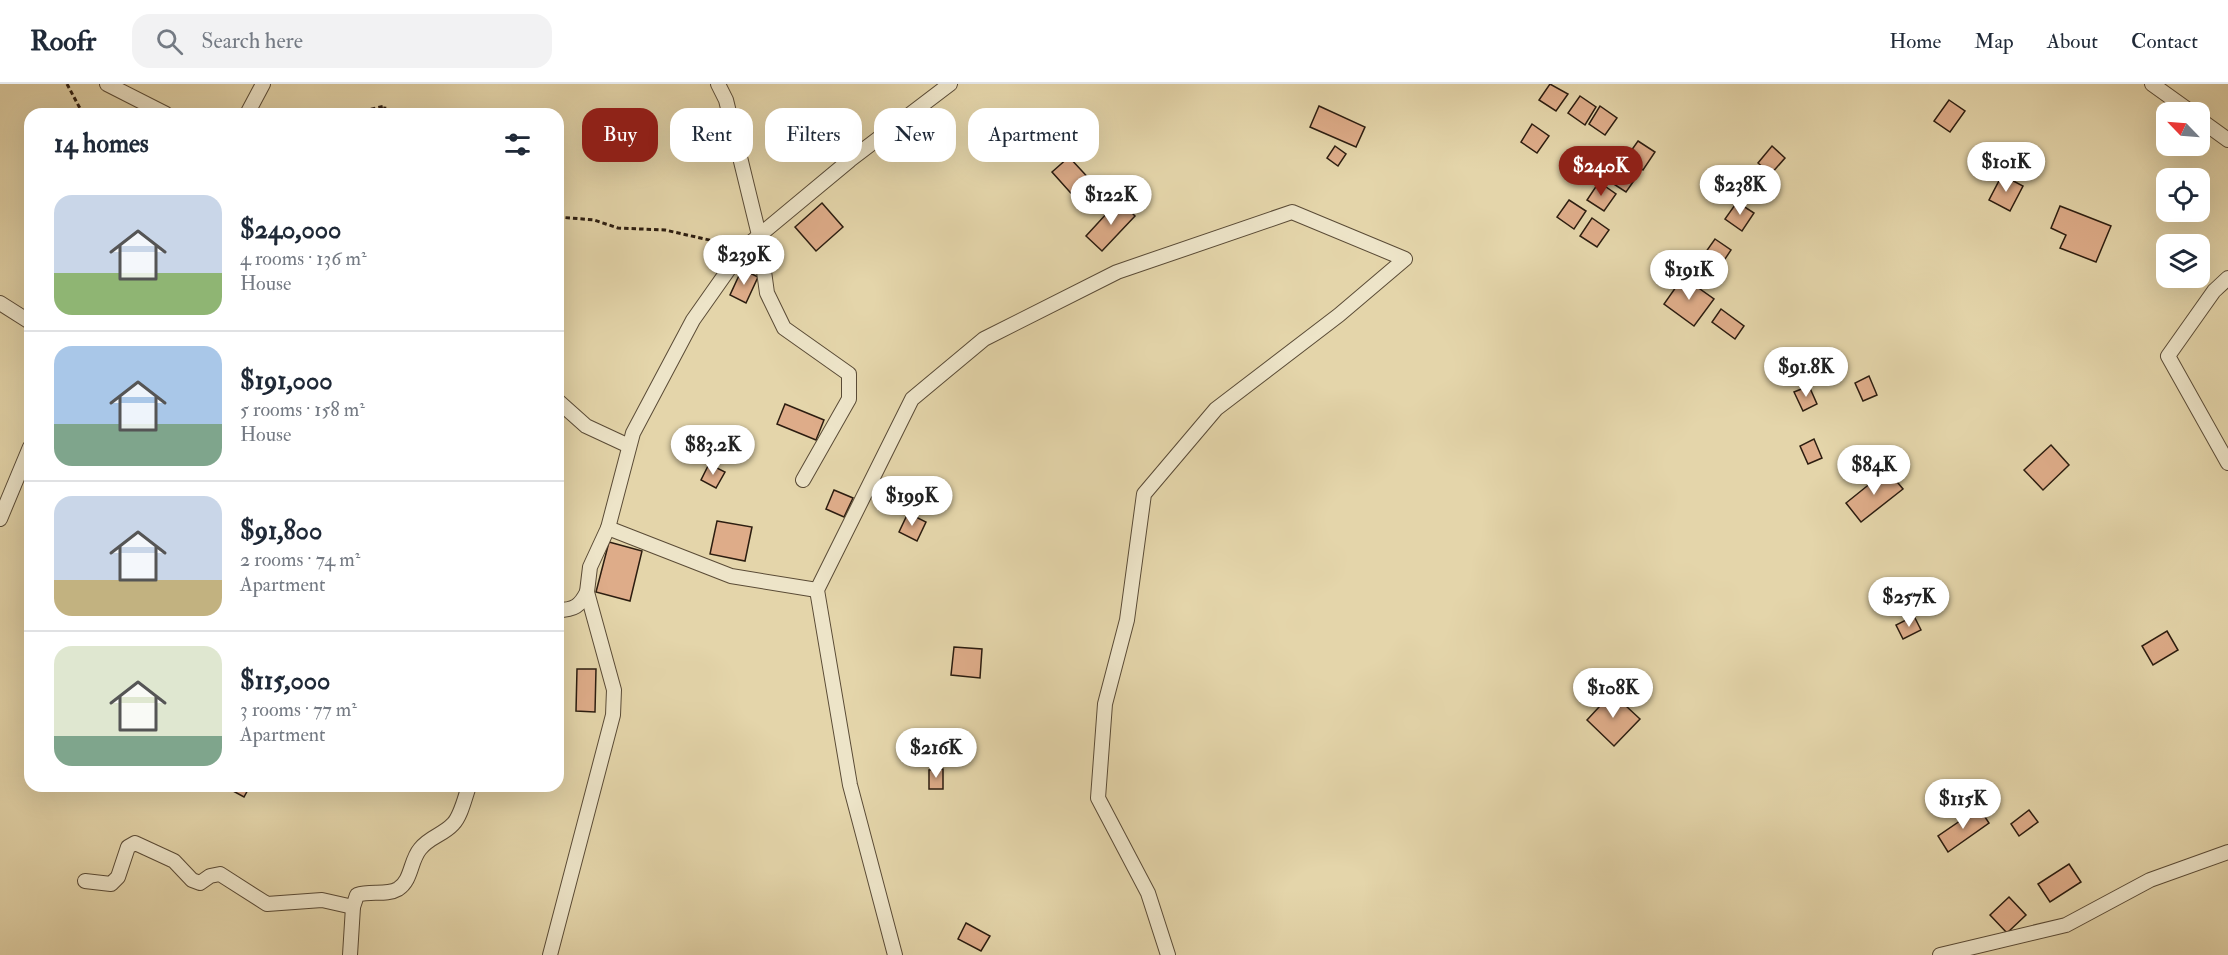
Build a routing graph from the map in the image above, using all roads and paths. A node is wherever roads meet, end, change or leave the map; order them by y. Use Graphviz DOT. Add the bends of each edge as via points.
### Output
graph roads {
  1 [pos="67,84"];
  2 [pos="107,84"];
  3 [pos="263,84"];
  4 [pos="718,84"];
  5 [pos="950,84"];
  6 [pos="2152,84"];
  7 [pos="2177,102"];
  8 [pos="80,108"];
  9 [pos="154,108"];
  10 [pos="250,108"];
  11 [pos="373,108"];
  12 [pos="385,108"];
  13 [pos="2210,127"];
  14 [pos="2228,140"];
  15 [pos="564,218"];
  16 [pos="759,235"];
  17 [pos="743,249"];
  18 [pos="2228,278"];
  19 [pos="0,303"];
  20 [pos="24,318"];
  21 [pos="564,406"];
  22 [pos="629,446"];
  23 [pos="24,461"];
  24 [pos="2228,463"];
  25 [pos="803,480"];
  26 [pos="0,519"];
  27 [pos="608,528"];
  28 [pos="817,590"];
  29 [pos="587,592"];
  30 [pos="564,610"];
  31 [pos="467,792"];
  32 [pos="2228,852"];
  33 [pos="85,881"];
  34 [pos="353,907"];
  35 [pos="350,955"];
  36 [pos="549,955"];
  37 [pos="895,955"];
  38 [pos="1168,955"];
  39 [pos="1940,955"];
  1 -- 8 [label="path"];
  2 -- 9 [label="street"];
  3 -- 10 [label="street"];
  4 -- 16 [label="street" via="726,100"];
  5 -- 16 [label="street"];
  6 -- 7 [label="street"];
  11 -- 12 [label="path" via="385,105"];
  13 -- 14 [label="street"];
  15 -- 17 [label="path" via="594,220 618,228 665,230"];
  16 -- 17 [label="street"];
  16 -- 25 [label="street" via="767,293 784,328 849,374 849,399"];
  17 -- 22 [label="street" via="693,320"];
  18 -- 24 [label="street" via="2214,291 2168,356"];
  19 -- 20 [label="street"];
  21 -- 22 [label="street" via="586,426"];
  22 -- 27 [label="street"];
  23 -- 26 [label="street"];
  27 -- 28 [label="street" via="731,576"];
  27 -- 29 [label="street" via="590,567"];
  28 -- 37 [label="street" via="850,785"];
  28 -- 38 [label="street" via="912,399 984,339 1117,272 1292,212 1405,259 1216,409 1144,494 1127,620 1105,704 1098,798 1148,893"];
  29 -- 30 [label="street" via="581,604"];
  29 -- 36 [label="street" via="614,690 613,715"];
  31 -- 34 [label="street" via="455,823 418,851 406,881 392,891 357,895"];
  32 -- 39 [label="street" via="2150,880 2066,925"];
  33 -- 34 [label="street" via="111,884 118,876 128,847 135,843 174,861 200,883 220,874 267,904 322,900"];
  34 -- 35 [label="street"];
}
